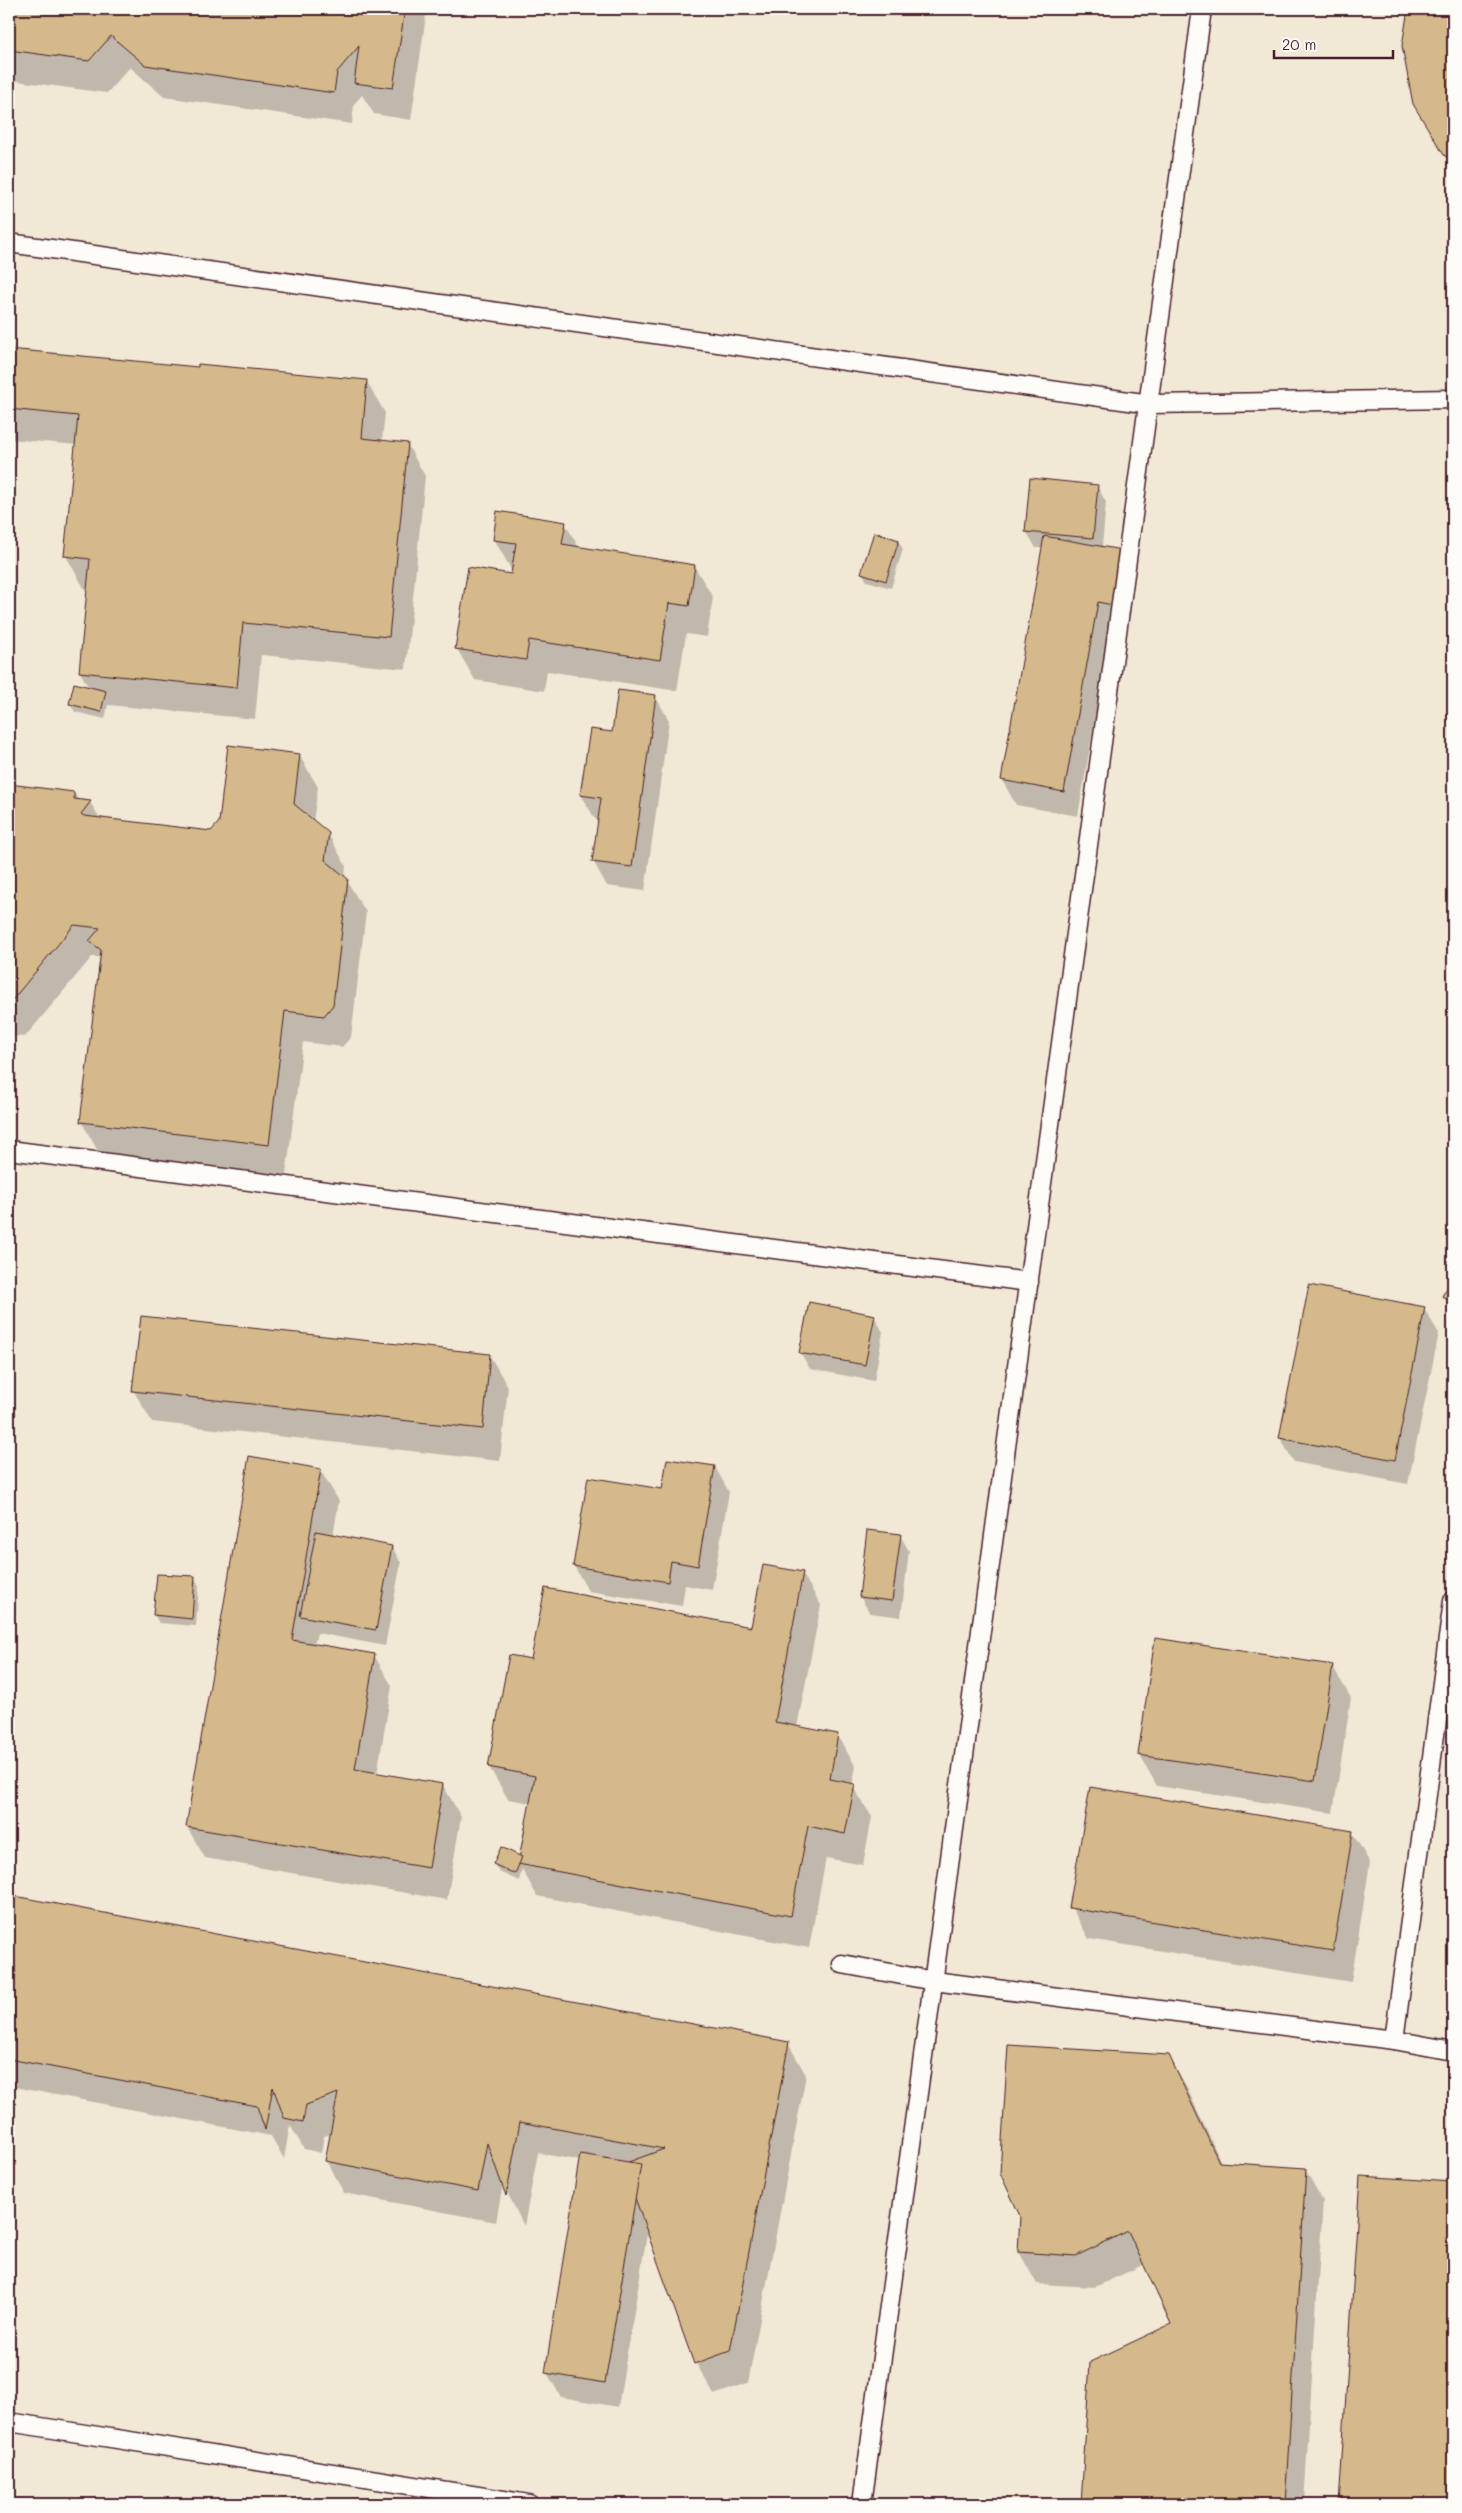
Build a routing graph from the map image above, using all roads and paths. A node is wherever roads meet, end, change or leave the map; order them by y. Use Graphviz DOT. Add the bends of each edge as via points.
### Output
graph roads {
  1 [pos="1202,9"];
  2 [pos="9,243"];
  3 [pos="1453,399"];
  4 [pos="1150,404"];
  5 [pos="9,1150"];
  6 [pos="1029,1282"];
  7 [pos="1453,1601"];
  8 [pos="842,1964"];
  9 [pos="934,1981"];
  10 [pos="1394,2040"];
  11 [pos="1453,2051"];
  12 [pos="9,2422"];
  13 [pos="528,2504"];
  14 [pos="862,2504"];
  1 -- 4 [label="lane"];
  2 -- 4 [label="lane"];
  3 -- 4 [label="lane"];
  4 -- 6 [label="lane"];
  5 -- 6 [label="lane"];
  6 -- 9 [label="lane"];
  7 -- 10 [label="lane"];
  8 -- 9 [label="lane"];
  9 -- 10 [label="lane"];
  9 -- 14 [label="lane"];
  10 -- 11 [label="lane"];
  12 -- 13 [label="lane"];
}
